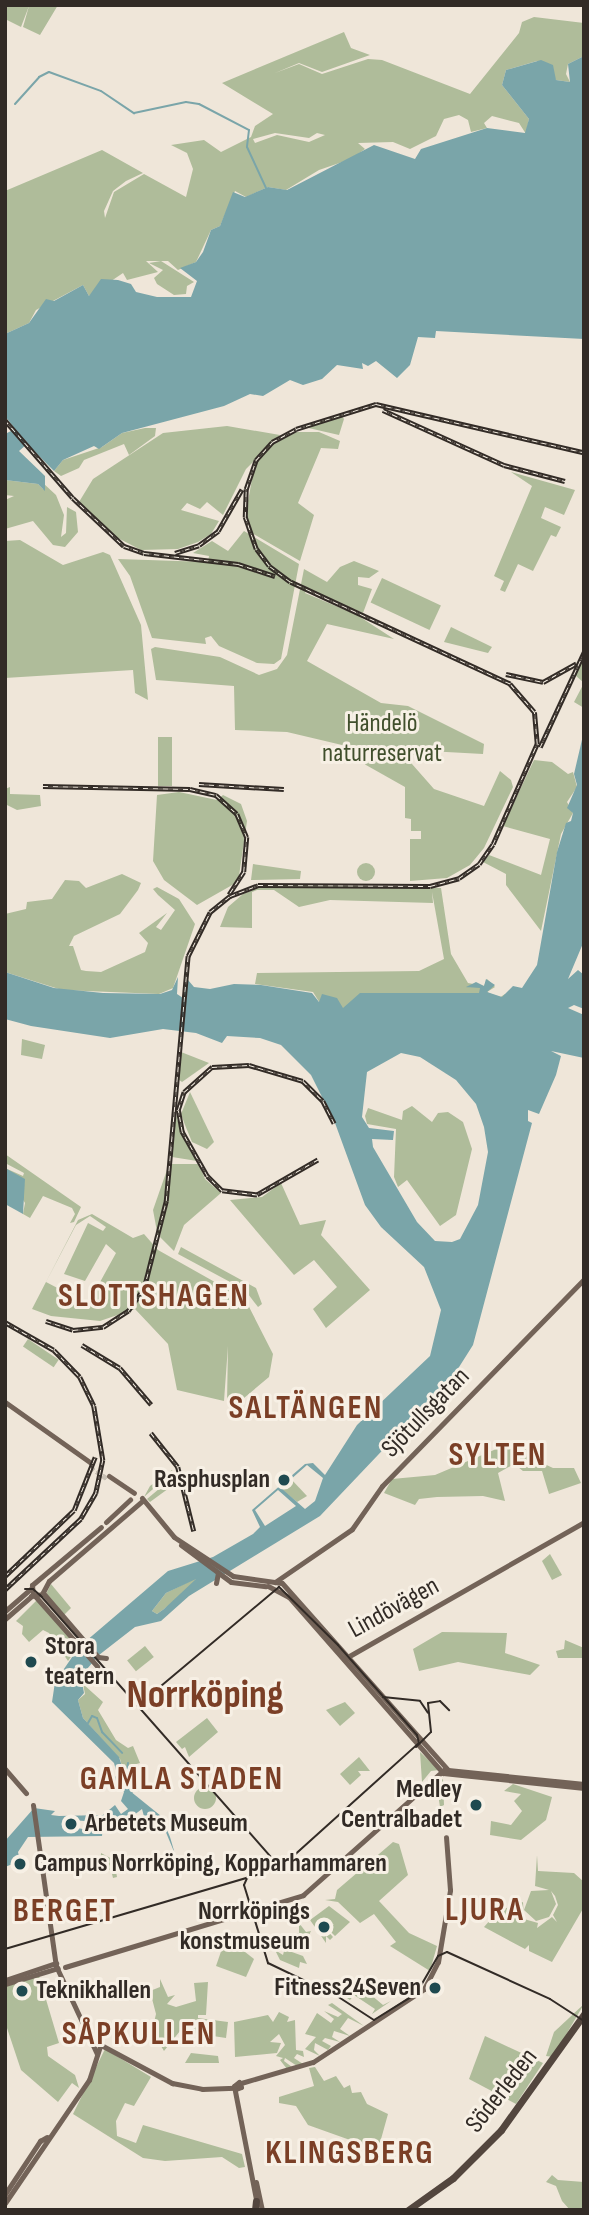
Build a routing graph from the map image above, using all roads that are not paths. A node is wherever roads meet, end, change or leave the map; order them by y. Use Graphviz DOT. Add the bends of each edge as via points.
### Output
graph roads {
  1 [pos="584,1279"];
  2 [pos="5,1404"];
  3 [pos="91,1465"];
  4 [pos="108,1477"];
  5 [pos="131,1497"];
  6 [pos="139,1504"];
  7 [pos="584,1521"];
  8 [pos="106,1527"];
  9 [pos="222,1576"];
  10 [pos="278,1582"];
  11 [pos="268,1586"];
  12 [pos="37,1593"];
  13 [pos="5,1611"];
  14 [pos="5,1619"];
  15 [pos="347,1657"];
  16 [pos="106,1658"];
  17 [pos="5,1769"];
  18 [pos="445,1771"];
  19 [pos="584,1786"];
  20 [pos="26,1793"];
  21 [pos="33,1805"];
  22 [pos="447,1838"];
  23 [pos="60,1963"];
  24 [pos="5,1982"];
  25 [pos="584,2016"];
  26 [pos="99,2043"];
  27 [pos="238,2086"];
  28 [pos="43,2141"];
  29 [pos="5,2194"];
  30 [pos="5,2203"];
  31 [pos="257,2205"];
  32 [pos="410,2210"];
  1 -- 10 [label="main road, Sjötullsgatan" via="382,1486 352,1529"];
  2 -- 3 [label="main road"];
  4 -- 5 [label="main road"];
  5 -- 6 [label="main road"];
  5 -- 6 [label="main road"];
  5 -- 8 [label="main road"];
  6 -- 8 [label="main road"];
  6 -- 9 [label="main road" via="172,1538"];
  7 -- 15 [label="main road, Lindövägen"];
  8 -- 12 [label="main road"];
  8 -- 12 [label="main road" via="37,1583"];
  9 -- 10 [label="main road"];
  9 -- 11 [label="main road" via="246,1586"];
  10 -- 11 [label="main road"];
  10 -- 15 [label="main road"];
  11 -- 15 [label="main road" via="285,1592"];
  12 -- 13 [label="main road"];
  12 -- 14 [label="main road"];
  12 -- 16 [label="main road" via="97,1661"];
  15 -- 18 [label="main road"];
  17 -- 20 [label="main road"];
  18 -- 19 [label="main road"];
  18 -- 23 [label="main road" via="303,1895 77,1963"];
  21 -- 23 [label="main road" via="45,1909"];
  22 -- 27 [label="main road" via="451,1887 440,1955 416,1997 313,2062"];
  23 -- 24 [label="main road"];
  23 -- 26 [label="main road" via="86,2031"];
  25 -- 32 [label="highway, Söderleden" via="501,2130 453,2178"];
  26 -- 27 [label="main road" via="173,2081 201,2087"];
  26 -- 28 [label="main road" via="89,2080"];
  27 -- 31 [label="main road"];
  27 -- 31 [label="main road"];
  28 -- 29 [label="main road"];
  28 -- 30 [label="main road"];
}
